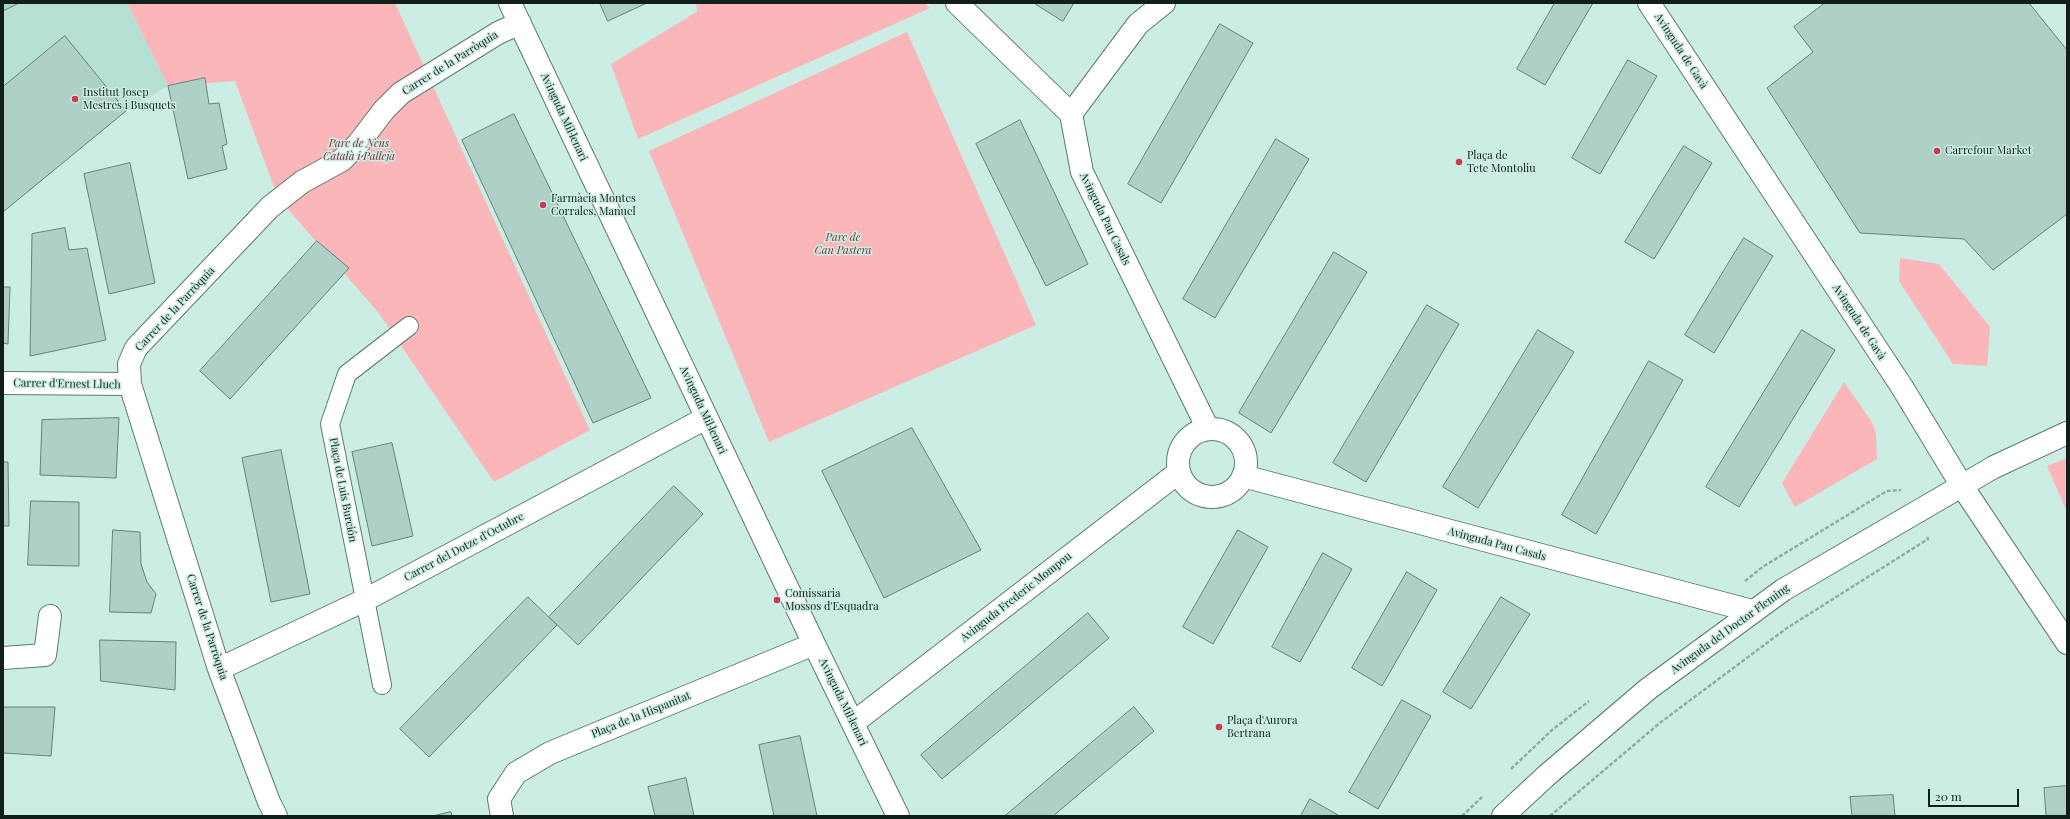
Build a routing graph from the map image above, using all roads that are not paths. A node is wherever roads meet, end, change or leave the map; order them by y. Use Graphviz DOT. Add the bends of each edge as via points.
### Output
graph roads {
  1 [pos="510,3"];
  2 [pos="957,3"];
  3 [pos="1164,3"];
  4 [pos="1649,3"];
  5 [pos="520,23"];
  6 [pos="1071,114"];
  7 [pos="409,326"];
  8 [pos="3,383"];
  9 [pos="130,384"];
  10 [pos="706,418"];
  11 [pos="1208,429"];
  12 [pos="2067,433"];
  13 [pos="1179,472"];
  14 [pos="1243,476"];
  15 [pos="1962,486"];
  16 [pos="365,600"];
  17 [pos="1752,611"];
  18 [pos="50,616"];
  19 [pos="2066,637"];
  20 [pos="814,644"];
  21 [pos="3,658"];
  22 [pos="219,669"];
  23 [pos="382,685"];
  24 [pos="852,723"];
  25 [pos="276,816"];
  26 [pos="502,816"];
  27 [pos="898,816"];
  28 [pos="1503,816"];
  1 -- 5 [label="street, Avinguda Mil·lenari"];
  2 -- 6 [label="street"];
  3 -- 6 [label="street" via="1138,24"];
  4 -- 15 [label="street, Avinguda de Gavà" via="1902,387"];
  5 -- 9 [label="street, Carrer de la Parròquia" via="498,33 401,93 342,160 302,182 270,207 136,348 128,364"];
  5 -- 10 [label="street, Avinguda Mil·lenari"];
  6 -- 11 [label="street, Avinguda Pau Casals" via="1082,172"];
  7 -- 16 [label="lane, Plaça de Luis Burción" via="347,374 330,424"];
  8 -- 9 [label="street, Carrer d'Ernest Lluch"];
  9 -- 22 [label="street, Carrer de la Parròquia"];
  10 -- 16 [label="street, Carrer del Dotze d'Octubre"];
  10 -- 20 [label="street, Avinguda Mil·lenari"];
  11 -- 13 [label="street" via="1196,432 1184,443 1179,454"];
  11 -- 14 [label="street" via="1222,430 1241,444 1246,464"];
  12 -- 15 [label="street, Avinguda del Doctor Fleming" via="1994,467"];
  13 -- 14 [label="street" via="1192,490 1206,496 1218,496 1229,492"];
  13 -- 24 [label="street, Avinguda Frederic Mompou"];
  14 -- 17 [label="street, Avinguda Pau Casals"];
  15 -- 17 [label="street, Avinguda del Doctor Fleming" via="1783,590"];
  15 -- 19 [label="street, Avinguda de Gavà"];
  16 -- 22 [label="street, Carrer del Dotze d'Octubre"];
  16 -- 23 [label="lane, Plaça de Luis Burción"];
  17 -- 28 [label="street, Avinguda del Doctor Fleming" via="1648,690"];
  18 -- 21 [label="street" via="45,655"];
  20 -- 24 [label="street, Avinguda Mil·lenari"];
  20 -- 26 [label="street, Plaça de la Hispanitat" via="550,753 516,773 499,800"];
  22 -- 25 [label="street, Carrer de la Parròquia"];
  24 -- 27 [label="street, Avinguda Mil·lenari"];
}
